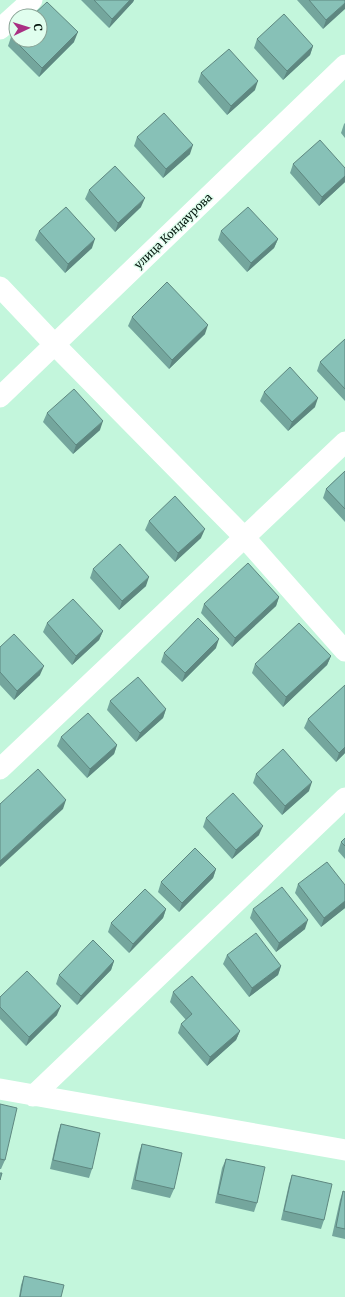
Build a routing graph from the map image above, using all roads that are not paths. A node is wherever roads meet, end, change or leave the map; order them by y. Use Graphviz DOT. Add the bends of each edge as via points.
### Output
graph roads {
  1 [pos="32,0"];
  2 [pos="0,29"];
  3 [pos="345,65"];
  4 [pos="0,287"];
  5 [pos="55,345"];
  6 [pos="0,397"];
  7 [pos="345,442"];
  8 [pos="245,538"];
  9 [pos="345,651"];
  10 [pos="0,769"];
  11 [pos="345,798"];
  12 [pos="0,1089"];
  13 [pos="33,1096"];
  14 [pos="345,1150"];
  1 -- 2 [label="street"];
  3 -- 5 [label="street, улица Кондаурова"];
  4 -- 5 [label="street"];
  5 -- 6 [label="street, улица Кондаурова"];
  5 -- 8 [label="street"];
  7 -- 8 [label="street"];
  8 -- 9 [label="street"];
  8 -- 10 [label="street"];
  11 -- 13 [label="street"];
  12 -- 13 [label="street"];
  13 -- 14 [label="street"];
}
